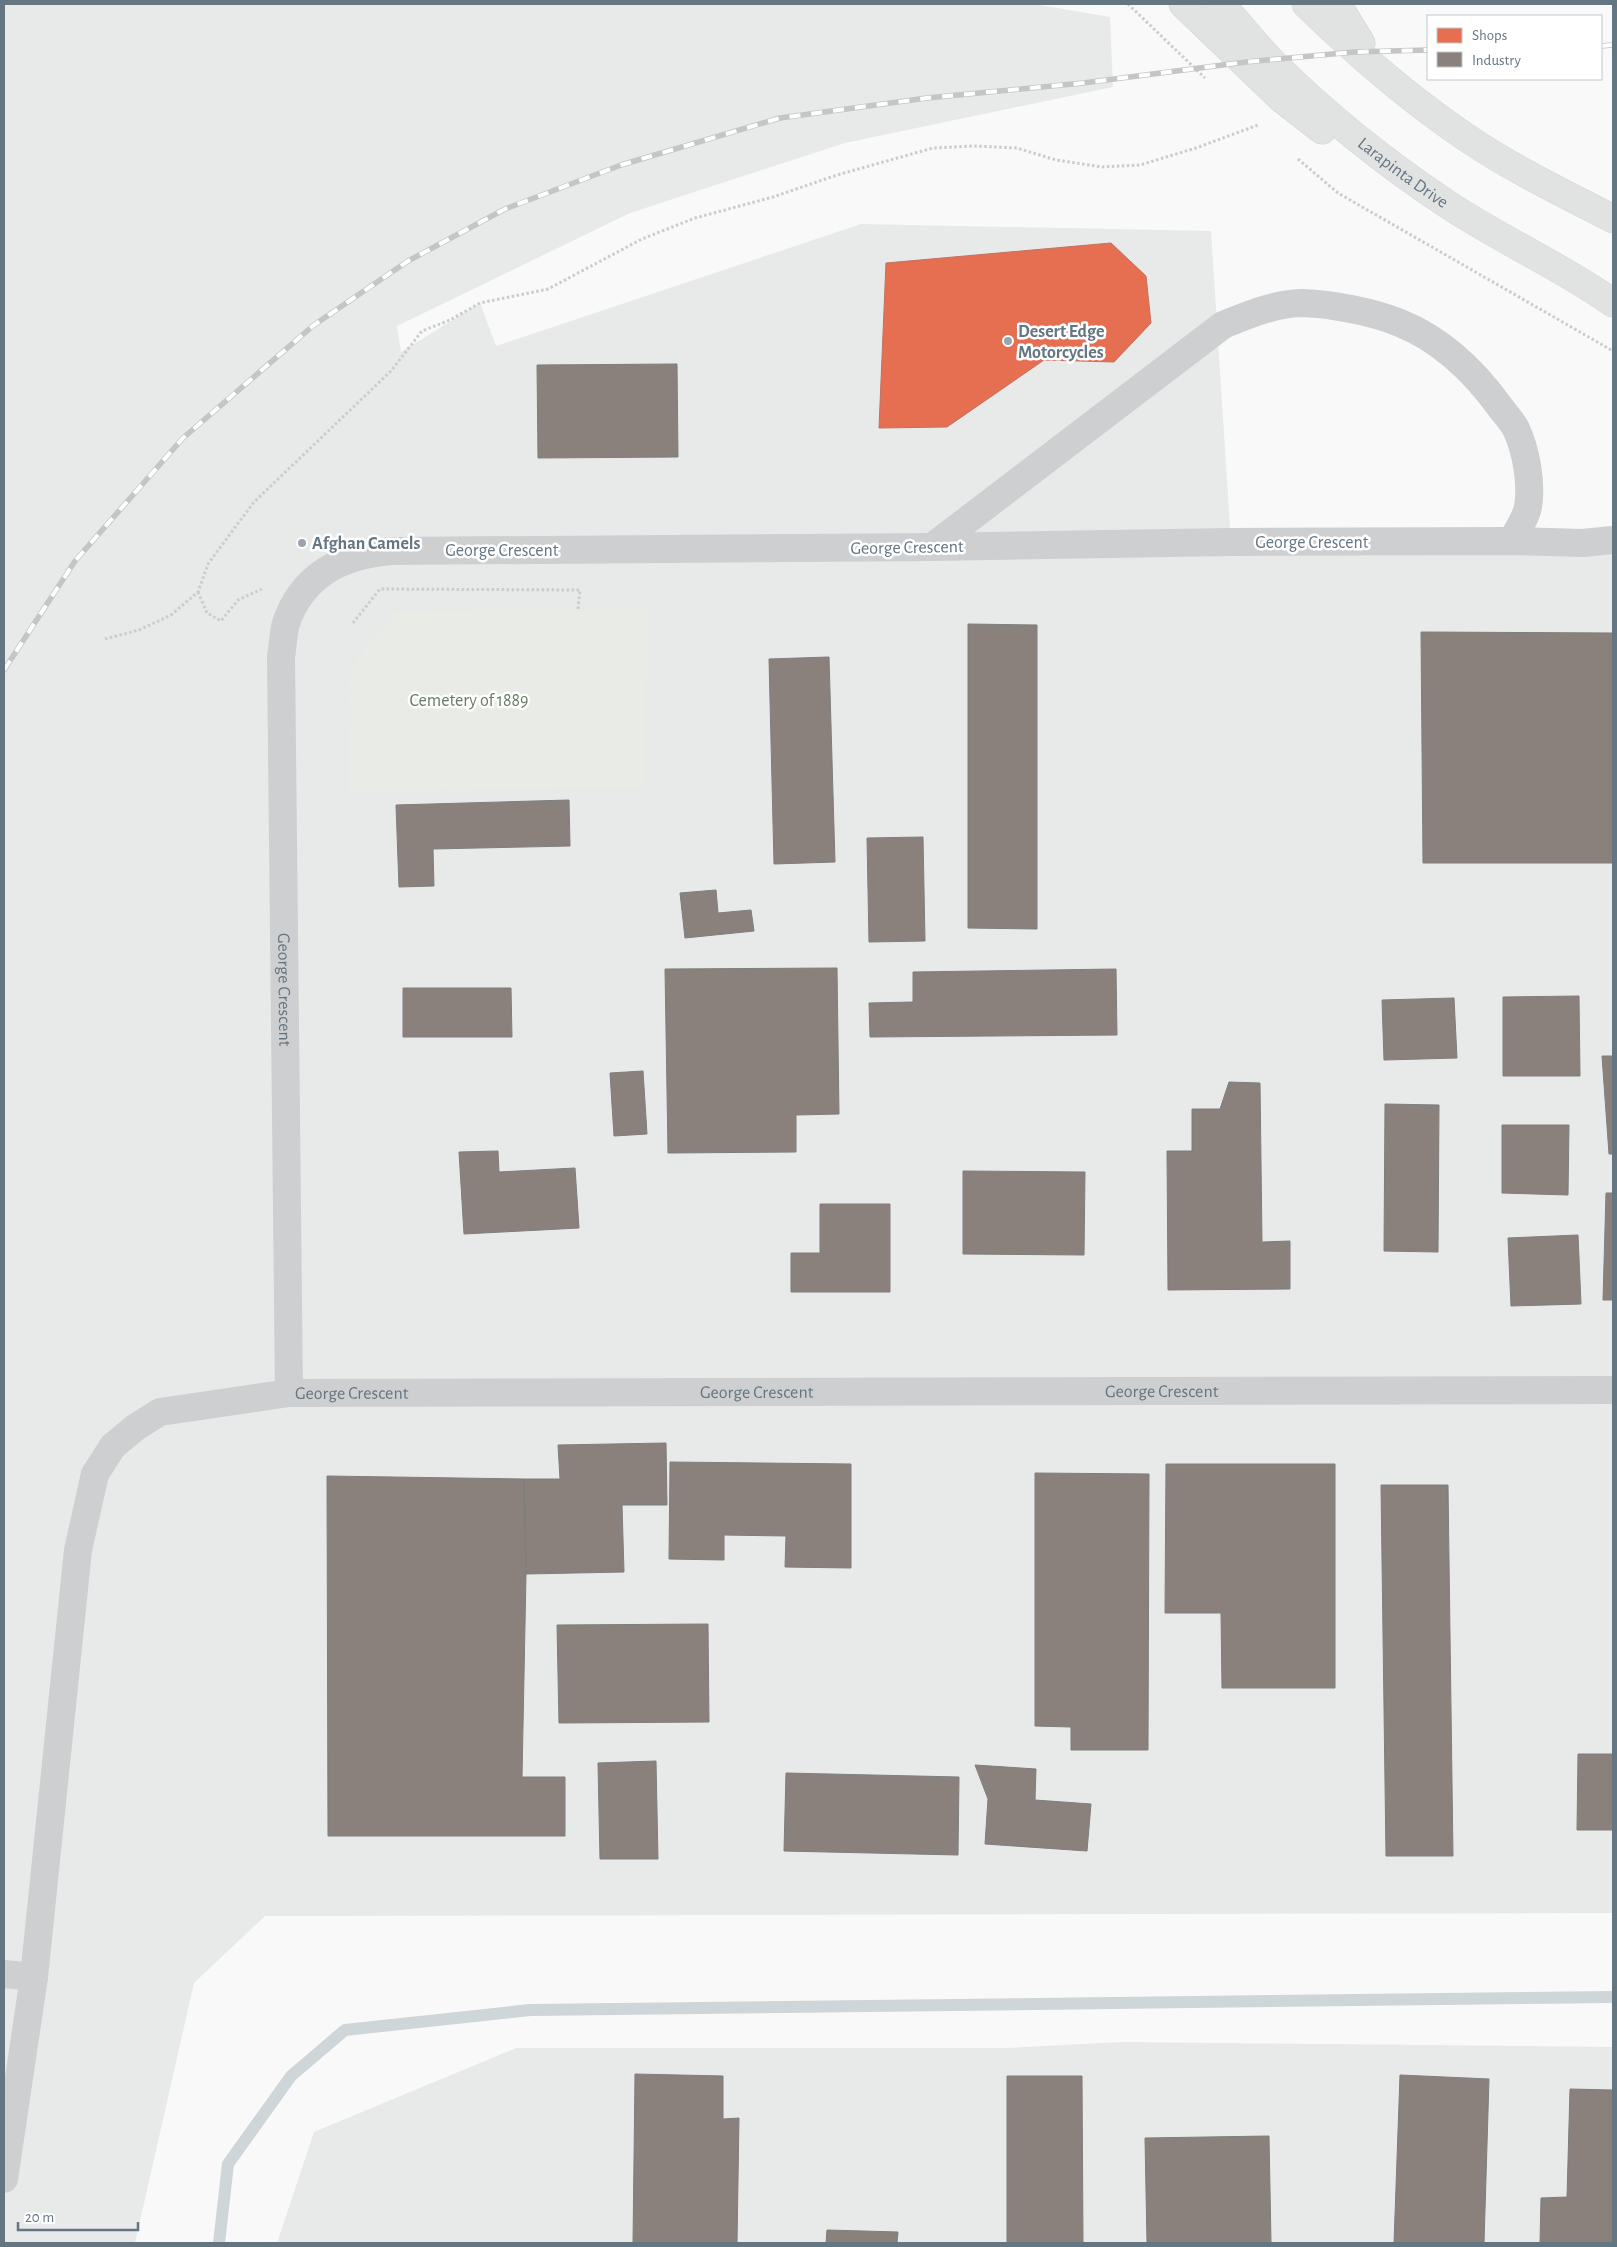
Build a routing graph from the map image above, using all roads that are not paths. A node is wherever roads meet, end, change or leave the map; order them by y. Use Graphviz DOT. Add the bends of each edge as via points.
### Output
graph roads {
  1 [pos="1183,4"];
  2 [pos="1221,4"];
  3 [pos="1306,4"];
  4 [pos="1337,4"];
  5 [pos="1416,102"];
  6 [pos="1382,158"];
  7 [pos="1613,219"];
  8 [pos="1613,304"];
  9 [pos="1613,540"];
  10 [pos="1512,541"];
  11 [pos="932,547"];
  12 [pos="1613,1390"];
  13 [pos="289,1393"];
  14 [pos="4,1974"];
  15 [pos="34,1977"];
  16 [pos="4,2179"];
  1 -- 6 [label="main road" via="1282,99 1335,141"];
  2 -- 6 [label="main road, Larapinta Drive" via="1270,60"];
  3 -- 5 [label="main road" via="1354,52"];
  4 -- 5 [label="main road" via="1366,51"];
  5 -- 7 [label="main road" via="1470,141"];
  6 -- 8 [label="main road, Larapinta Drive" via="1449,205 1550,263"];
  9 -- 10 [label="street, George Crescent" via="1582,543"];
  10 -- 11 [label="street, George Crescent"];
  10 -- 11 [label="street" via="1528,509 1530,488 1516,428 1489,392 1445,347 1400,322 1344,308 1302,303 1258,311 1223,325"];
  11 -- 13 [label="street, George Crescent" via="391,551 346,559 320,574 300,595 286,623 281,657"];
  12 -- 13 [label="street, George Crescent"];
  13 -- 15 [label="street" via="160,1412 136,1426 113,1446 95,1474 78,1550"];
  14 -- 15 [label="street"];
  15 -- 16 [label="street"];
}
